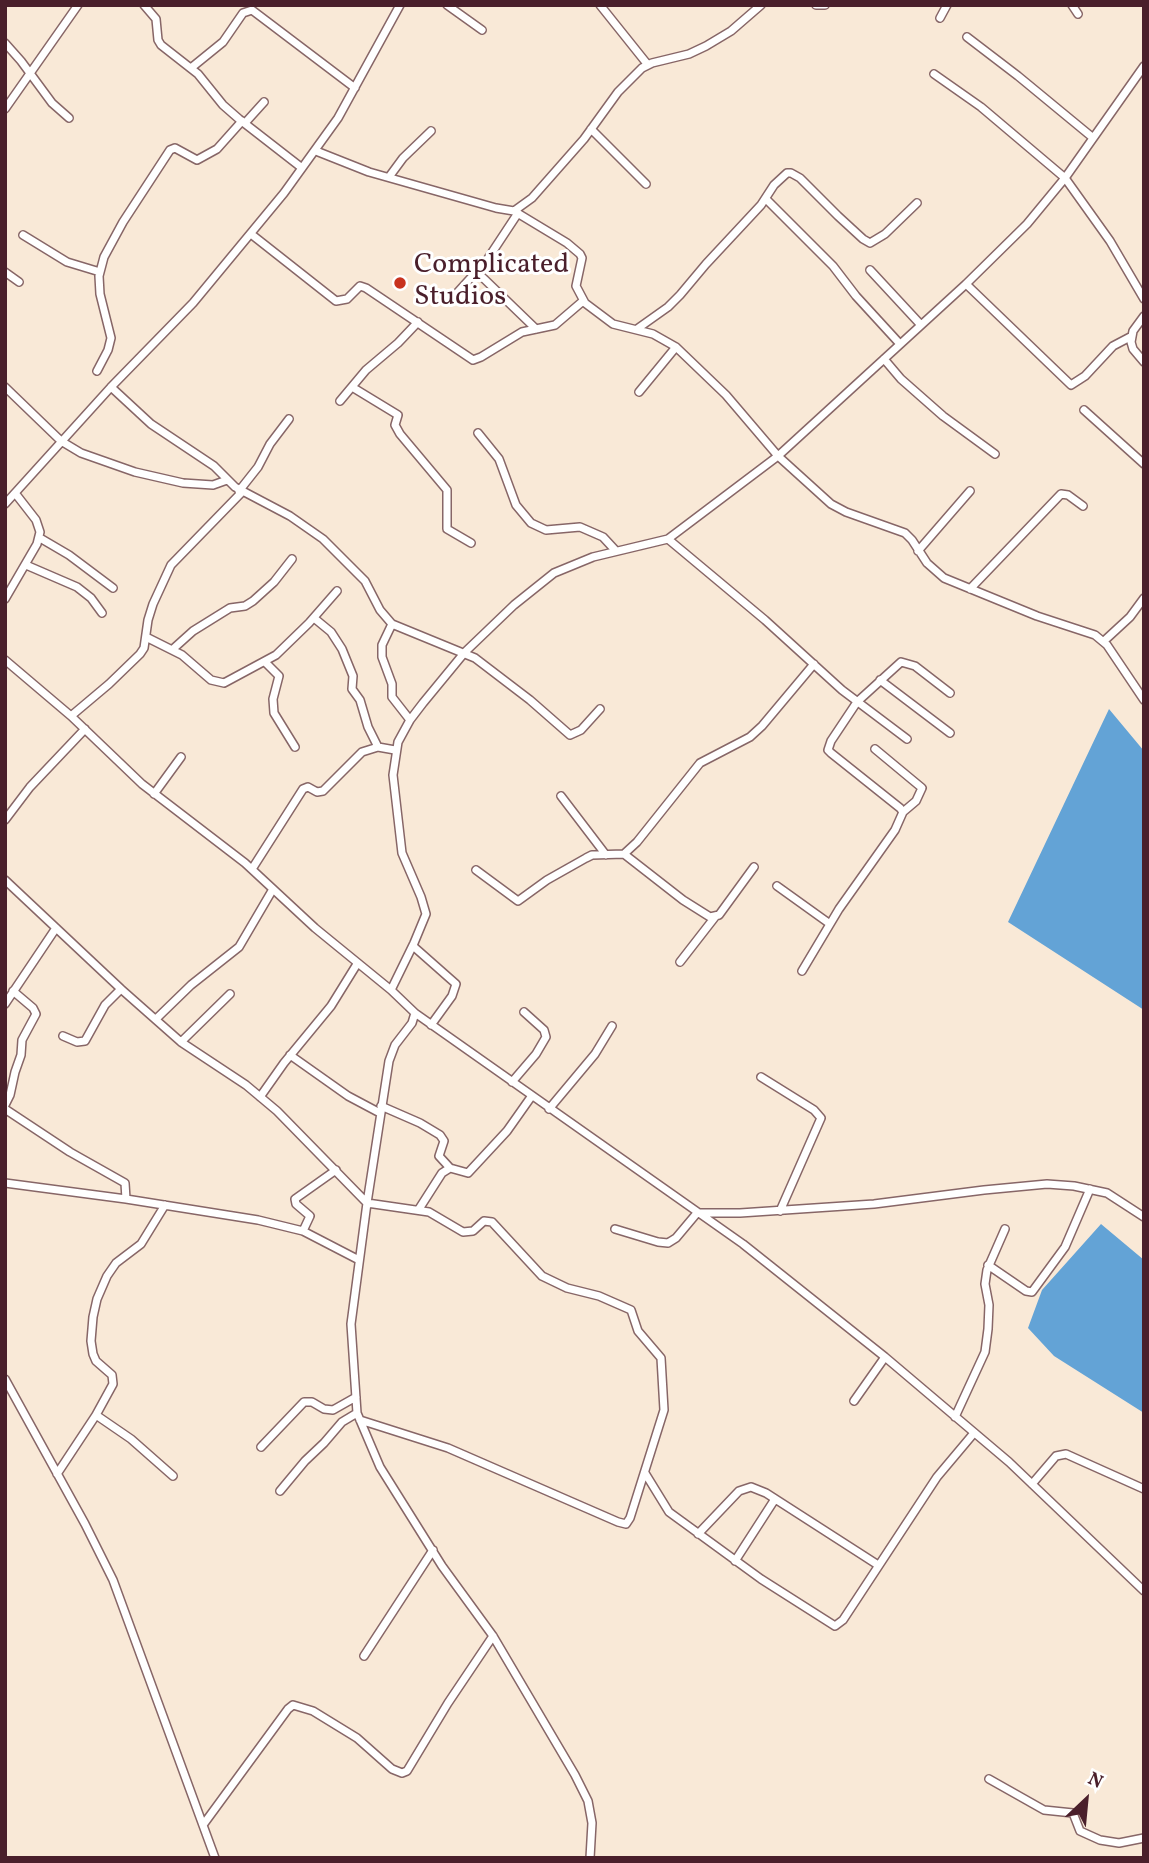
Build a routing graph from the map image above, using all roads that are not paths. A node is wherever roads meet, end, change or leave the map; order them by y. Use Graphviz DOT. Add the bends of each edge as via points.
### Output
graph roads {
  1 [pos="78,5"];
  2 [pos="144,5"];
  3 [pos="400,5"];
  4 [pos="447,5"];
  5 [pos="600,5"];
  6 [pos="761,5"];
  7 [pos="816,5"];
  8 [pos="825,5"];
  9 [pos="947,5"];
  10 [pos="1072,5"];
  11 [pos="1078,14"];
  12 [pos="940,18"];
  13 [pos="482,30"];
  14 [pos="967,37"];
  15 [pos="5,43"];
  16 [pos="648,65"];
  17 [pos="1144,66"];
  18 [pos="191,68"];
  19 [pos="30,74"];
  20 [pos="934,74"];
  21 [pos="355,88"];
  22 [pos="264,103"];
  23 [pos="5,109"];
  24 [pos="69,118"];
  25 [pos="243,122"];
  26 [pos="591,129"];
  27 [pos="431,131"];
  28 [pos="1092,137"];
  29 [pos="316,151"];
  30 [pos="302,168"];
  31 [pos="389,177"];
  32 [pos="1065,178"];
  33 [pos="646,184"];
  34 [pos="766,199"];
  35 [pos="917,203"];
  36 [pos="516,212"];
  37 [pos="251,234"];
  38 [pos="23,236"];
  39 [pos="870,270"];
  40 [pos="5,272"];
  41 [pos="100,272"];
  42 [pos="477,272"];
  43 [pos="19,282"];
  44 [pos="967,284"];
  45 [pos="456,294"];
  46 [pos="1144,299"];
  47 [pos="583,301"];
  48 [pos="1144,316"];
  49 [pos="418,322"];
  50 [pos="921,325"];
  51 [pos="537,329"];
  52 [pos="636,330"];
  53 [pos="1132,336"];
  54 [pos="900,344"];
  55 [pos="676,347"];
  56 [pos="884,359"];
  57 [pos="1144,362"];
  58 [pos="97,371"];
  59 [pos="5,387"];
  60 [pos="111,387"];
  61 [pos="352,387"];
  62 [pos="639,393"];
  63 [pos="341,401"];
  64 [pos="1084,410"];
  65 [pos="289,419"];
  66 [pos="478,433"];
  67 [pos="61,441"];
  68 [pos="995,454"];
  69 [pos="778,456"];
  70 [pos="1144,464"];
  71 [pos="227,480"];
  72 [pos="241,491"];
  73 [pos="970,491"];
  74 [pos="15,493"];
  75 [pos="5,504"];
  76 [pos="1083,506"];
  77 [pos="40,538"];
  78 [pos="668,538"];
  79 [pos="471,543"];
  80 [pos="616,551"];
  81 [pos="918,551"];
  82 [pos="292,559"];
  83 [pos="26,565"];
  84 [pos="113,589"];
  85 [pos="971,589"];
  86 [pos="337,591"];
  87 [pos="1144,598"];
  88 [pos="5,599"];
  89 [pos="102,613"];
  90 [pos="314,618"];
  91 [pos="392,624"];
  92 [pos="146,638"];
  93 [pos="1105,643"];
  94 [pos="173,649"];
  95 [pos="464,652"];
  96 [pos="5,660"];
  97 [pos="265,662"];
  98 [pos="814,664"];
  99 [pos="880,680"];
  100 [pos="950,693"];
  101 [pos="1144,700"];
  102 [pos="857,702"];
  103 [pos="600,709"];
  104 [pos="72,716"];
  105 [pos="410,720"];
  106 [pos="85,729"];
  107 [pos="950,733"];
  108 [pos="907,739"];
  109 [pos="295,747"];
  110 [pos="378,747"];
  111 [pos="874,749"];
  112 [pos="395,750"];
  113 [pos="181,757"];
  114 [pos="155,794"];
  115 [pos="561,796"];
  116 [pos="903,813"];
  117 [pos="5,820"];
  118 [pos="624,854"];
  119 [pos="606,855"];
  120 [pos="754,867"];
  121 [pos="252,869"];
  122 [pos="476,870"];
  123 [pos="5,880"];
  124 [pos="777,886"];
  125 [pos="273,889"];
  126 [pos="715,917"];
  127 [pos="830,924"];
  128 [pos="55,928"];
  129 [pos="412,946"];
  130 [pos="680,962"];
  131 [pos="357,964"];
  132 [pos="802,971"];
  133 [pos="121,989"];
  134 [pos="13,990"];
  135 [pos="391,990"];
  136 [pos="230,993"];
  137 [pos="5,1004"];
  138 [pos="524,1012"];
  139 [pos="415,1013"];
  140 [pos="156,1019"];
  141 [pos="431,1025"];
  142 [pos="612,1026"];
  143 [pos="63,1037"];
  144 [pos="181,1042"];
  145 [pos="290,1055"];
  146 [pos="761,1077"];
  147 [pos="513,1082"];
  148 [pos="260,1097"];
  149 [pos="531,1097"];
  150 [pos="5,1107"];
  151 [pos="549,1109"];
  152 [pos="381,1110"];
  153 [pos="450,1168"];
  154 [pos="336,1170"];
  155 [pos="5,1183"];
  156 [pos="1090,1189"];
  157 [pos="126,1199"];
  158 [pos="367,1203"];
  159 [pos="165,1205"];
  160 [pos="419,1209"];
  161 [pos="780,1211"];
  162 [pos="697,1213"];
  163 [pos="1144,1217"];
  164 [pos="1005,1229"];
  165 [pos="615,1230"];
  166 [pos="303,1231"];
  167 [pos="359,1260"];
  168 [pos="988,1265"];
  169 [pos="885,1357"];
  170 [pos="5,1380"];
  171 [pos="356,1397"];
  172 [pos="854,1401"];
  173 [pos="96,1415"];
  174 [pos="359,1417"];
  175 [pos="955,1417"];
  176 [pos="974,1433"];
  177 [pos="261,1447"];
  178 [pos="645,1473"];
  179 [pos="57,1474"];
  180 [pos="173,1476"];
  181 [pos="1032,1484"];
  182 [pos="1144,1489"];
  183 [pos="280,1491"];
  184 [pos="775,1499"];
  185 [pos="698,1534"];
  186 [pos="433,1550"];
  187 [pos="735,1561"];
  188 [pos="878,1565"];
  189 [pos="1144,1591"];
  190 [pos="493,1636"];
  191 [pos="364,1656"];
  192 [pos="989,1779"];
  193 [pos="203,1825"];
  194 [pos="1144,1838"];
  195 [pos="215,1858"];
  196 [pos="590,1858"];
  1 -- 19 [label="street"];
  2 -- 18 [label="street" via="156,19 161,45"];
  3 -- 21 [label="street"];
  4 -- 13 [label="street"];
  5 -- 16 [label="street"];
  6 -- 16 [label="street" via="706,46"];
  7 -- 8 [label="street"];
  9 -- 12 [label="street"];
  10 -- 11 [label="street"];
  14 -- 28 [label="street"];
  15 -- 19 [label="street"];
  16 -- 26 [label="street" via="625,84"];
  17 -- 28 [label="street"];
  18 -- 21 [label="street" via="223,42 243,13 252,10"];
  18 -- 25 [label="street"];
  19 -- 23 [label="street"];
  19 -- 24 [label="street"];
  20 -- 32 [label="street"];
  21 -- 29 [label="street"];
  22 -- 25 [label="street"];
  25 -- 30 [label="street"];
  25 -- 41 [label="street" via="217,149 197,160 175,148 170,150 108,248"];
  26 -- 33 [label="street"];
  26 -- 36 [label="street"];
  27 -- 31 [label="street"];
  28 -- 32 [label="street"];
  29 -- 30 [label="street"];
  29 -- 31 [label="street"];
  30 -- 37 [label="street"];
  31 -- 36 [label="street"];
  32 -- 44 [label="street"];
  32 -- 46 [label="street"];
  34 -- 35 [label="street" via="782,177 791,173 870,243"];
  34 -- 52 [label="street" via="680,295"];
  34 -- 54 [label="street"];
  36 -- 42 [label="street"];
  36 -- 47 [label="street" via="580,254 576,286"];
  37 -- 49 [label="street" via="335,301 343,301 362,286"];
  37 -- 60 [label="street" via="193,303"];
  38 -- 41 [label="street" via="67,262"];
  39 -- 50 [label="street"];
  40 -- 43 [label="street"];
  41 -- 58 [label="street" via="100,294 111,338"];
  42 -- 45 [label="street"];
  42 -- 51 [label="street"];
  44 -- 50 [label="street"];
  44 -- 53 [label="street" via="1071,386 1119,341"];
  47 -- 51 [label="street" via="555,325"];
  47 -- 52 [label="street" via="612,324"];
  48 -- 53 [label="street"];
  49 -- 51 [label="street" via="472,360 522,332"];
  49 -- 61 [label="street"];
  50 -- 54 [label="street"];
  52 -- 55 [label="street"];
  53 -- 57 [label="street" via="1133,349"];
  54 -- 56 [label="street"];
  55 -- 62 [label="street"];
  55 -- 69 [label="street"];
  56 -- 68 [label="street" via="943,416"];
  56 -- 69 [label="street"];
  59 -- 67 [label="street"];
  60 -- 67 [label="street"];
  60 -- 71 [label="street" via="139,414 200,454"];
  61 -- 63 [label="street"];
  61 -- 79 [label="street" via="398,415 395,425 400,434 447,490 447,528"];
  64 -- 70 [label="street"];
  65 -- 72 [label="street"];
  66 -- 80 [label="street" via="499,459 516,505 531,523 546,530 580,527 603,537"];
  67 -- 71 [label="street" via="81,453 155,477 199,485"];
  67 -- 74 [label="street"];
  69 -- 78 [label="street"];
  69 -- 81 [label="street" via="831,504 905,533"];
  71 -- 72 [label="street"];
  72 -- 91 [label="street" via="300,522 323,540 365,581"];
  72 -- 92 [label="street" via="171,565 156,595"];
  73 -- 81 [label="street"];
  74 -- 75 [label="street"];
  74 -- 77 [label="street" via="36,520"];
  76 -- 85 [label="street" via="1061,494"];
  77 -- 83 [label="street"];
  77 -- 84 [label="street"];
  78 -- 80 [label="street"];
  78 -- 98 [label="street"];
  80 -- 95 [label="street" via="554,573"];
  81 -- 85 [label="street" via="944,578"];
  82 -- 94 [label="street" via="253,601 230,607"];
  83 -- 88 [label="street"];
  83 -- 89 [label="street" via="77,587"];
  85 -- 93 [label="street" via="1085,630"];
  86 -- 90 [label="street"];
  87 -- 93 [label="street"];
  90 -- 97 [label="street"];
  90 -- 110 [label="street" via="331,632 348,662 352,689"];
  91 -- 95 [label="street"];
  91 -- 105 [label="street" via="382,657 392,697"];
  92 -- 94 [label="street"];
  92 -- 104 [label="street" via="140,653"];
  93 -- 101 [label="street"];
  94 -- 97 [label="street" via="218,683"];
  95 -- 103 [label="street" via="502,677 570,735"];
  95 -- 105 [label="street"];
  96 -- 104 [label="street"];
  97 -- 109 [label="street" via="279,676 274,713"];
  98 -- 102 [label="street"];
  98 -- 118 [label="street" via="750,737 700,763"];
  99 -- 100 [label="street" via="896,665 908,662"];
  99 -- 102 [label="street"];
  99 -- 107 [label="street"];
  102 -- 108 [label="street"];
  102 -- 116 [label="street" via="828,750"];
  104 -- 106 [label="street"];
  105 -- 112 [label="street"];
  106 -- 114 [label="street"];
  106 -- 117 [label="street"];
  110 -- 112 [label="street"];
  110 -- 121 [label="street" via="355,757 323,791 303,789"];
  111 -- 116 [label="street" via="922,788"];
  112 -- 129 [label="street" via="401,848 426,910"];
  113 -- 114 [label="street"];
  114 -- 121 [label="street"];
  115 -- 119 [label="street"];
  116 -- 127 [label="street"];
  118 -- 119 [label="street"];
  118 -- 126 [label="street" via="683,900"];
  119 -- 122 [label="street" via="586,858 518,901"];
  120 -- 126 [label="street"];
  121 -- 125 [label="street"];
  123 -- 128 [label="street"];
  124 -- 127 [label="street"];
  125 -- 131 [label="street"];
  125 -- 140 [label="street" via="239,947"];
  126 -- 130 [label="street"];
  127 -- 132 [label="street"];
  128 -- 133 [label="street"];
  128 -- 134 [label="street"];
  129 -- 135 [label="street"];
  129 -- 141 [label="street" via="456,984"];
  131 -- 135 [label="street"];
  131 -- 145 [label="street" via="331,1006"];
  133 -- 140 [label="street"];
  133 -- 143 [label="street" via="105,1005 85,1041"];
  134 -- 137 [label="street"];
  134 -- 150 [label="street" via="36,1014 22,1041"];
  135 -- 139 [label="street"];
  136 -- 144 [label="street"];
  138 -- 147 [label="street" via="547,1037"];
  139 -- 141 [label="street"];
  139 -- 152 [label="street" via="392,1052"];
  140 -- 144 [label="street"];
  141 -- 147 [label="street"];
  142 -- 151 [label="street" via="595,1055"];
  144 -- 148 [label="street"];
  145 -- 148 [label="street"];
  145 -- 152 [label="street" via="348,1096"];
  146 -- 161 [label="street" via="821,1118"];
  147 -- 149 [label="street"];
  148 -- 154 [label="street"];
  149 -- 151 [label="street"];
  149 -- 153 [label="street" via="468,1173"];
  150 -- 157 [label="street" via="125,1183"];
  151 -- 162 [label="street"];
  152 -- 153 [label="street" via="440,1135 444,1141 439,1156"];
  152 -- 158 [label="street"];
  153 -- 160 [label="street" via="435,1181"];
  154 -- 158 [label="street"];
  154 -- 166 [label="street" via="295,1199 310,1216"];
  155 -- 157 [label="street"];
  156 -- 161 [label="street" via="1021,1186"];
  156 -- 163 [label="street" via="1117,1198"];
  156 -- 168 [label="street" via="1065,1247 1032,1293"];
  157 -- 159 [label="street"];
  158 -- 160 [label="street"];
  158 -- 167 [label="street"];
  159 -- 166 [label="street"];
  159 -- 173 [label="street" via="141,1244 116,1263 97,1299 93,1354 112,1375 113,1384"];
  160 -- 178 [label="street" via="463,1232 473,1231 484,1221 492,1222 542,1276 631,1310 638,1331 662,1363 664,1410"];
  161 -- 162 [label="street"];
  162 -- 165 [label="street" via="667,1243"];
  162 -- 169 [label="street"];
  164 -- 168 [label="street"];
  166 -- 167 [label="street"];
  167 -- 171 [label="street" via="351,1324"];
  168 -- 175 [label="street" via="985,1352"];
  169 -- 172 [label="street"];
  169 -- 175 [label="street"];
  170 -- 179 [label="street"];
  171 -- 174 [label="street"];
  171 -- 177 [label="street" via="333,1410 304,1402"];
  173 -- 179 [label="street"];
  173 -- 180 [label="street"];
  174 -- 178 [label="street" via="449,1448 623,1524 630,1518"];
  174 -- 183 [label="street" via="342,1422"];
  174 -- 186 [label="street" via="380,1467"];
  175 -- 176 [label="street"];
  176 -- 181 [label="street"];
  176 -- 188 [label="street" via="937,1477"];
  178 -- 185 [label="street" via="665,1507"];
  179 -- 193 [label="street" via="124,1606"];
  181 -- 182 [label="street" via="1056,1456 1066,1454"];
  181 -- 189 [label="street"];
  184 -- 185 [label="street" via="745,1487"];
  184 -- 187 [label="street"];
  184 -- 188 [label="street"];
  185 -- 187 [label="street"];
  186 -- 190 [label="street"];
  186 -- 191 [label="street"];
  187 -- 188 [label="street" via="835,1626"];
  190 -- 193 [label="street" via="407,1772 392,1769 357,1738 313,1711 293,1705"];
  190 -- 196 [label="street" via="588,1801"];
  192 -- 194 [label="street" via="1044,1810 1073,1813 1080,1831 1100,1840 1116,1844"];
  193 -- 195 [label="street"];
}
